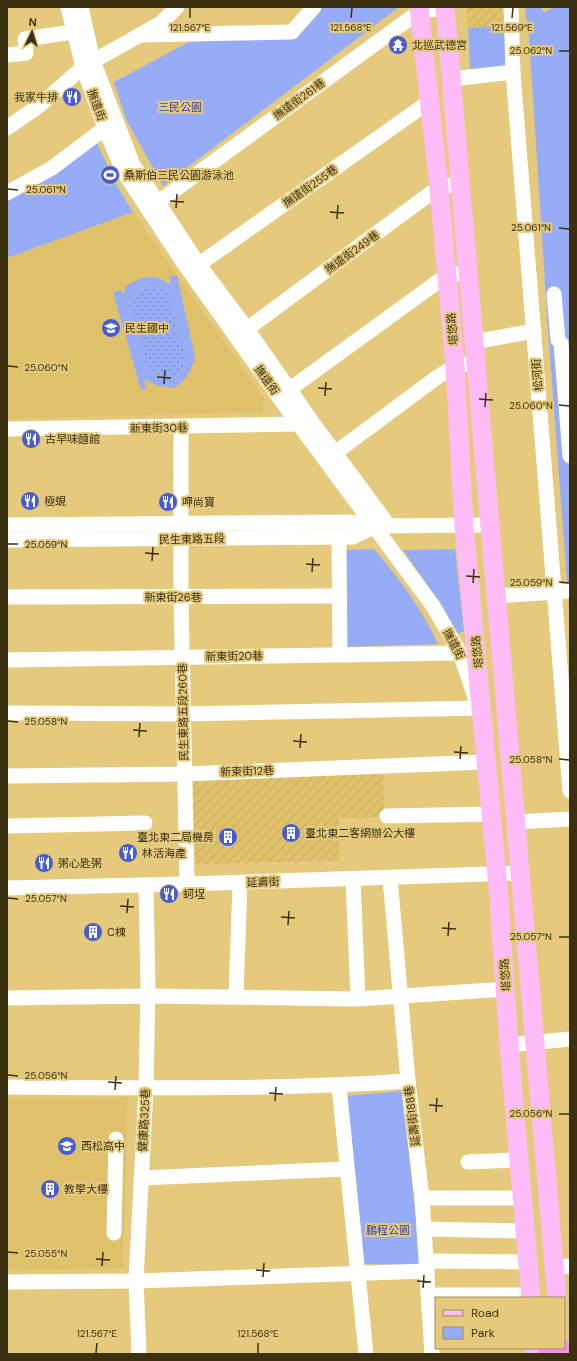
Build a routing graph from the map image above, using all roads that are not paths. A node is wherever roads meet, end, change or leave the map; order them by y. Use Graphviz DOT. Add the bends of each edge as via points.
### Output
graph roads {
  1 [pos="68,7"];
  2 [pos="81,7"];
  3 [pos="177,7"];
  4 [pos="314,7"];
  5 [pos="511,7"];
  6 [pos="445,8"];
  7 [pos="419,9"];
  8 [pos="73,32"];
  9 [pos="138,36"];
  10 [pos="7,55"];
  11 [pos="88,64"];
  12 [pos="513,72"];
  13 [pos="451,79"];
  14 [pos="430,101"];
  15 [pos="7,128"];
  16 [pos="105,128"];
  17 [pos="460,184"];
  18 [pos="439,187"];
  19 [pos="7,193"];
  20 [pos="157,203"];
  21 [pos="194,268"];
  22 [pos="467,273"];
  23 [pos="447,275"];
  24 [pos="554,294"];
  25 [pos="247,329"];
  26 [pos="534,331"];
  27 [pos="473,342"];
  28 [pos="475,363"];
  29 [pos="455,366"];
  30 [pos="290,389"];
  31 [pos="286,407"];
  32 [pos="304,421"];
  33 [pos="181,428"];
  34 [pos="7,429"];
  35 [pos="335,453"];
  36 [pos="570,456"];
  37 [pos="181,524"];
  38 [pos="7,525"];
  39 [pos="488,525"];
  40 [pos="382,526"];
  41 [pos="464,526"];
  42 [pos="7,540"];
  43 [pos="181,540"];
  44 [pos="339,546"];
  45 [pos="570,591"];
  46 [pos="554,592"];
  47 [pos="340,596"];
  48 [pos="496,596"];
  49 [pos="7,597"];
  50 [pos="181,597"];
  51 [pos="460,652"];
  52 [pos="340,654"];
  53 [pos="182,656"];
  54 [pos="7,660"];
  55 [pos="480,709"];
  56 [pos="7,713"];
  57 [pos="183,714"];
  58 [pos="486,762"];
  59 [pos="184,774"];
  60 [pos="7,776"];
  61 [pos="570,791"];
  62 [pos="491,814"];
  63 [pos="387,816"];
  64 [pos="570,819"];
  65 [pos="516,822"];
  66 [pos="145,823"];
  67 [pos="7,826"];
  68 [pos="520,873"];
  69 [pos="497,874"];
  70 [pos="390,878"];
  71 [pos="353,879"];
  72 [pos="240,882"];
  73 [pos="187,884"];
  74 [pos="146,885"];
  75 [pos="7,888"];
  76 [pos="506,989"];
  77 [pos="148,996"];
  78 [pos="400,996"];
  79 [pos="236,997"];
  80 [pos="7,998"];
  81 [pos="358,999"];
  82 [pos="570,1038"];
  83 [pos="535,1042"];
  84 [pos="509,1045"];
  85 [pos="408,1081"];
  86 [pos="339,1086"];
  87 [pos="7,1087"];
  88 [pos="146,1088"];
  89 [pos="116,1139"];
  90 [pos="519,1160"];
  91 [pos="468,1162"];
  92 [pos="346,1169"];
  93 [pos="141,1178"];
  94 [pos="115,1194"];
  95 [pos="140,1194"];
  96 [pos="422,1198"];
  97 [pos="522,1198"];
  98 [pos="424,1229"];
  99 [pos="526,1231"];
  100 [pos="114,1232"];
  101 [pos="528,1262"];
  102 [pos="427,1266"];
  103 [pos="562,1267"];
  104 [pos="357,1272"];
  105 [pos="136,1281"];
  106 [pos="7,1282"];
  107 [pos="428,1295"];
  108 [pos="531,1296"];
  109 [pos="557,1297"];
  110 [pos="433,1333"];
  111 [pos="558,1349"];
  112 [pos="139,1354"];
  113 [pos="366,1354"];
  114 [pos="432,1354"];
  115 [pos="549,1354"];
  1 -- 8 [label="street, 撫遠街"];
  2 -- 11 [label="street, 撫遠街"];
  3 -- 9 [label="street" via="161,23"];
  4 -- 9 [label="street" via="292,32"];
  5 -- 12 [label="street, 松河街"];
  6 -- 7 [label="street, 撫遠街261巷"];
  6 -- 13 [label="main road, 塔悠路"];
  7 -- 14 [label="main road, 塔悠路"];
  7 -- 20 [label="street, 撫遠街261巷"];
  8 -- 10 [label="street" via="25,39 26,53"];
  8 -- 11 [label="street, 撫遠街"];
  9 -- 11 [label="street"];
  11 -- 15 [label="street" via="40,105"];
  11 -- 16 [label="street, 撫遠街"];
  11 -- 20 [label="street, 撫遠街" via="133,165"];
  12 -- 13 [label="street"];
  12 -- 26 [label="street, 松河街"];
  13 -- 17 [label="main road, 塔悠路"];
  14 -- 18 [label="main road, 塔悠路"];
  14 -- 21 [label="street, 撫遠街255巷"];
  16 -- 19 [label="street" via="52,168"];
  16 -- 21 [label="street, 撫遠街" via="123,171"];
  17 -- 18 [label="street, 撫遠街249巷"];
  17 -- 22 [label="main road, 塔悠路"];
  18 -- 23 [label="main road, 塔悠路"];
  18 -- 25 [label="street, 撫遠街249巷"];
  20 -- 21 [label="street, 撫遠街"];
  21 -- 25 [label="street, 撫遠街"];
  21 -- 31 [label="street, 撫遠街"];
  22 -- 23 [label="street"];
  22 -- 27 [label="main road, 塔悠路"];
  23 -- 29 [label="main road, 塔悠路"];
  23 -- 30 [label="street"];
  24 -- 36 [label="street" via="558,340 561,343"];
  25 -- 30 [label="street, 撫遠街"];
  26 -- 27 [label="street"];
  26 -- 46 [label="street, 松河街"];
  27 -- 28 [label="main road, 塔悠路"];
  28 -- 29 [label="street"];
  28 -- 39 [label="main road, 塔悠路"];
  29 -- 35 [label="street"];
  29 -- 41 [label="main road, 塔悠路"];
  30 -- 31 [label="street"];
  30 -- 32 [label="street, 撫遠街"];
  31 -- 32 [label="street, 撫遠街"];
  32 -- 33 [label="street, 新東街30巷"];
  32 -- 35 [label="street, 撫遠街"];
  32 -- 40 [label="street, 撫遠街"];
  33 -- 34 [label="street, 新東街30巷"];
  33 -- 37 [label="street, 民生東路五段260巷"];
  35 -- 40 [label="street, 撫遠街"];
  37 -- 38 [label="street, 民生東路五段"];
  37 -- 40 [label="street, 民生東路五段" via="349,522"];
  37 -- 43 [label="street, 民生東路五段260巷"];
  39 -- 41 [label="street, 民生東路五段"];
  39 -- 48 [label="main road, 塔悠路"];
  40 -- 41 [label="street, 民生東路五段"];
  40 -- 43 [label="street, 民生東路五段" via="353,537"];
  40 -- 51 [label="street, 撫遠街"];
  41 -- 55 [label="main road, 塔悠路"];
  42 -- 43 [label="street, 民生東路五段"];
  43 -- 50 [label="street, 民生東路五段260巷"];
  44 -- 47 [label="street"];
  45 -- 46 [label="street"];
  46 -- 48 [label="street"];
  46 -- 61 [label="street, 松河街"];
  47 -- 50 [label="street, 新東街26巷"];
  47 -- 52 [label="street"];
  48 -- 65 [label="main road, 塔悠路"];
  49 -- 50 [label="street, 新東街26巷"];
  50 -- 53 [label="street, 民生東路五段260巷"];
  51 -- 52 [label="street, 新東街20巷"];
  51 -- 55 [label="street, 撫遠街"];
  52 -- 53 [label="street, 新東街20巷"];
  53 -- 54 [label="street, 新東街20巷"];
  53 -- 57 [label="street, 民生東路五段260巷"];
  55 -- 57 [label="street"];
  55 -- 58 [label="main road, 塔悠路"];
  56 -- 57 [label="street"];
  57 -- 59 [label="street, 民生東路五段260巷"];
  58 -- 59 [label="street, 新東街12巷"];
  58 -- 62 [label="main road, 塔悠路"];
  59 -- 60 [label="street, 新東街12巷"];
  59 -- 73 [label="street, 民生東路五段260巷"];
  62 -- 63 [label="street"];
  62 -- 69 [label="main road, 塔悠路"];
  64 -- 65 [label="street"];
  65 -- 68 [label="main road, 塔悠路"];
  66 -- 67 [label="street"];
  68 -- 69 [label="street, 延壽街"];
  68 -- 83 [label="main road, 塔悠路"];
  69 -- 70 [label="street, 延壽街"];
  69 -- 76 [label="main road, 塔悠路"];
  70 -- 71 [label="street, 延壽街"];
  70 -- 78 [label="street, 延壽街188巷"];
  71 -- 72 [label="street, 延壽街"];
  71 -- 81 [label="street"];
  72 -- 73 [label="street, 延壽街"];
  72 -- 79 [label="street"];
  73 -- 74 [label="street, 延壽街"];
  74 -- 75 [label="street, 延壽街"];
  74 -- 77 [label="street, 健康路325巷"];
  76 -- 78 [label="street"];
  76 -- 84 [label="main road, 塔悠路"];
  77 -- 79 [label="street"];
  77 -- 80 [label="street"];
  77 -- 88 [label="street, 健康路325巷"];
  78 -- 81 [label="street"];
  78 -- 85 [label="street, 延壽街188巷"];
  79 -- 81 [label="street"];
  82 -- 83 [label="street"];
  83 -- 84 [label="street"];
  83 -- 103 [label="main road, 塔悠路"];
  84 -- 90 [label="main road, 塔悠路"];
  85 -- 86 [label="street"];
  85 -- 96 [label="street, 延壽街188巷"];
  86 -- 88 [label="street"];
  86 -- 92 [label="street"];
  87 -- 88 [label="street"];
  88 -- 93 [label="street, 健康路325巷"];
  89 -- 94 [label="street"];
  90 -- 91 [label="street"];
  90 -- 97 [label="main road, 塔悠路"];
  92 -- 93 [label="street"];
  92 -- 104 [label="street"];
  93 -- 95 [label="street, 健康路325巷"];
  94 -- 95 [label="street"];
  94 -- 100 [label="street"];
  95 -- 105 [label="street, 健康路325巷"];
  96 -- 97 [label="street"];
  96 -- 98 [label="street, 延壽街188巷"];
  97 -- 99 [label="main road, 塔悠路"];
  98 -- 99 [label="street"];
  98 -- 102 [label="street, 延壽街188巷"];
  99 -- 101 [label="main road, 塔悠路"];
  101 -- 102 [label="street"];
  101 -- 108 [label="main road, 塔悠路"];
  102 -- 104 [label="street"];
  102 -- 107 [label="street, 延壽街188巷"];
  103 -- 109 [label="main road, 塔悠路"];
  104 -- 105 [label="street"];
  104 -- 113 [label="street"];
  105 -- 106 [label="street"];
  105 -- 112 [label="street, 健康路325巷"];
  107 -- 108 [label="street"];
  107 -- 110 [label="street, 延壽街188巷"];
  110 -- 114 [label="street, 延壽街188巷"];
  111 -- 115 [label="highway"];
}
